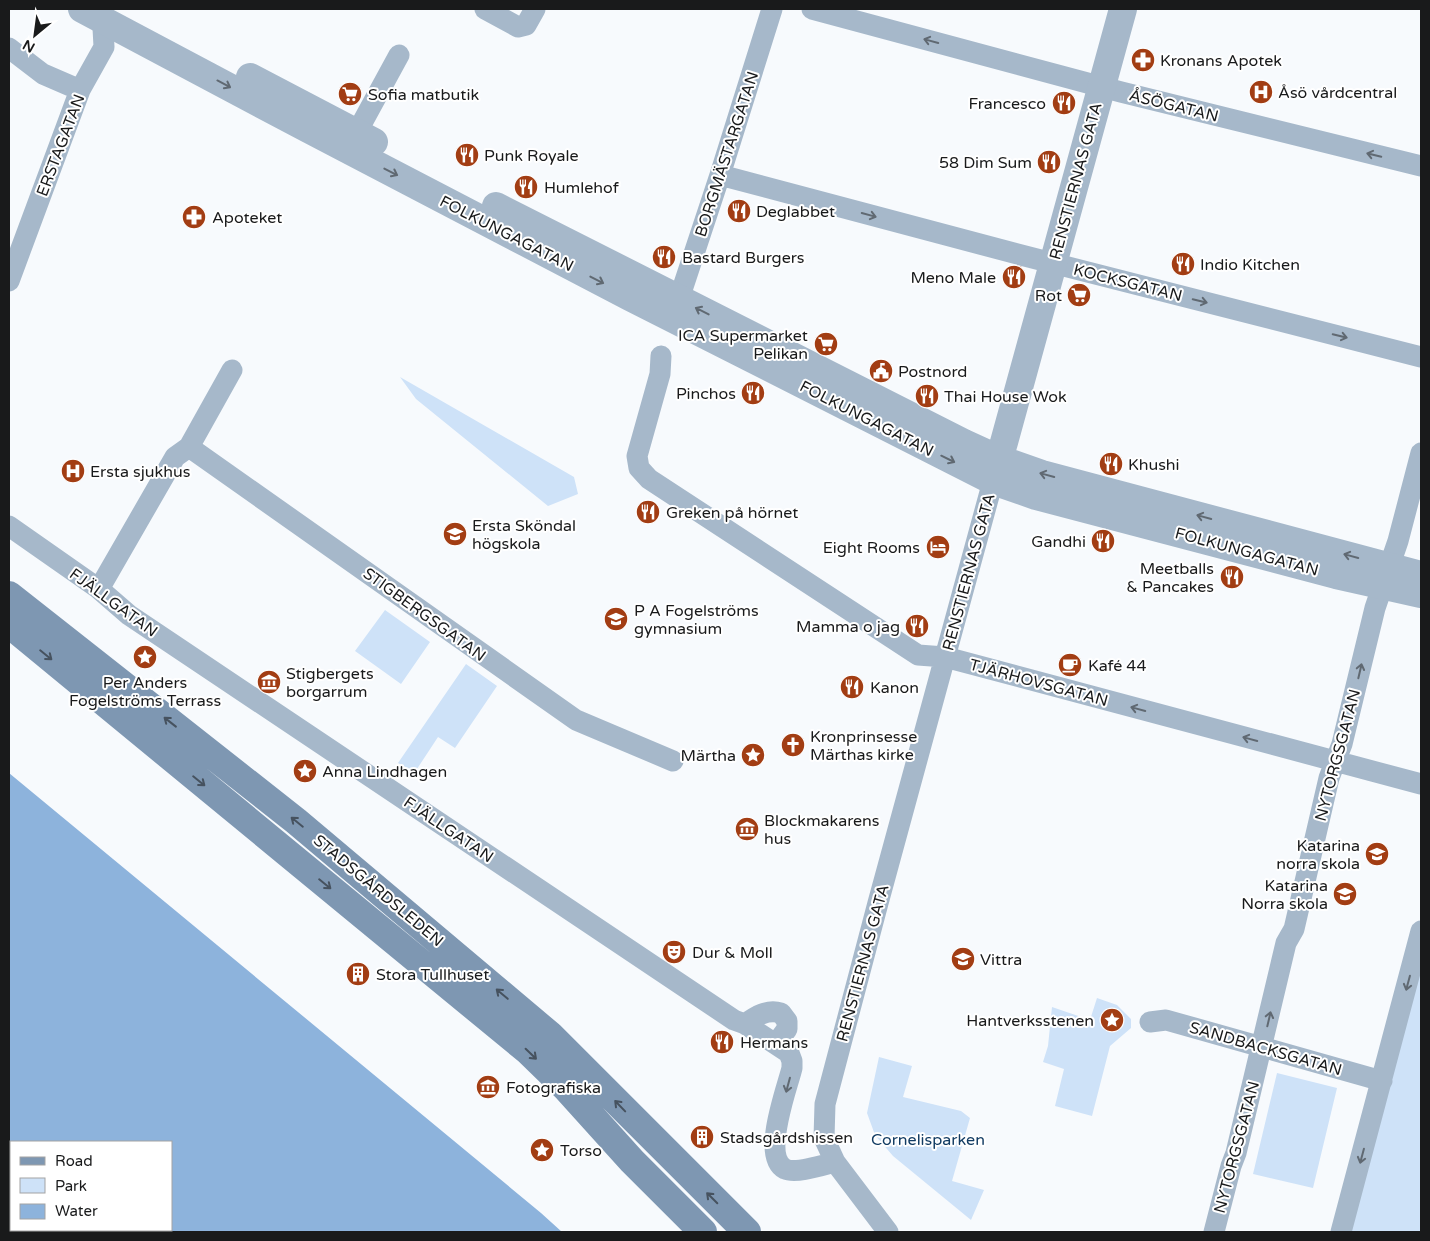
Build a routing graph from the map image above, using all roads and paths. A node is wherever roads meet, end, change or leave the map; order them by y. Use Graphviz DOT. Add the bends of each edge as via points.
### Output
graph roads {
  1 [pos="485,9"];
  2 [pos="535,9"];
  3 [pos="772,9"];
  4 [pos="812,9"];
  5 [pos="1124,9"];
  6 [pos="102,11"];
  7 [pos="9,48"];
  8 [pos="399,55"];
  9 [pos="1101,86"];
  10 [pos="80,90"];
  11 [pos="352,142"];
  12 [pos="1421,166"];
  13 [pos="720,175"];
  14 [pos="1052,262"];
  15 [pos="9,281"];
  16 [pos="679,298"];
  17 [pos="661,356"];
  18 [pos="1421,357"];
  19 [pos="232,370"];
  20 [pos="189,447"];
  21 [pos="1421,453"];
  22 [pos="996,470"];
  23 [pos="9,526"];
  24 [pos="1386,576"];
  25 [pos="1421,576"];
  26 [pos="99,590"];
  27 [pos="1421,594"];
  28 [pos="9,595"];
  29 [pos="9,624"];
  30 [pos="945,657"];
  31 [pos="673,761"];
  32 [pos="1336,762"];
  33 [pos="1421,784"];
  34 [pos="1421,931"];
  35 [pos="1150,1022"];
  36 [pos="745,1024"];
  37 [pos="776,1044"];
  38 [pos="1262,1046"];
  39 [pos="1382,1081"];
  40 [pos="654,1141"];
  41 [pos="632,1161"];
  42 [pos="835,1162"];
  43 [pos="703,1232"];
  44 [pos="747,1232"];
  45 [pos="888,1232"];
  46 [pos="1214,1232"];
  47 [pos="1341,1232"];
  1 -- 2 [label="street" via="518,27 526,25"];
  3 -- 13 [label="street, BORGMÄSTARGATAN"];
  9 -- 4 [label="street, ÅSÖGATAN, one-way"];
  5 -- 9 [label="street, RENSTIERNAS GATA"];
  6 -- 10 [label="street, ERSTAGATAN" via="104,47"];
  6 -- 11 [label="street, FOLKUNGAGATAN"];
  7 -- 10 [label="street" via="44,74"];
  8 -- 11 [label="street"];
  12 -- 9 [label="street, ÅSÖGATAN, one-way"];
  9 -- 14 [label="street, RENSTIERNAS GATA"];
  10 -- 15 [label="street, ERSTAGATAN"];
  11 -- 16 [label="street, FOLKUNGAGATAN"];
  11 -- 22 [label="street, FOLKUNGAGATAN, one-way" via="630,297"];
  13 -- 14 [label="street, KOCKSGATAN, one-way"];
  13 -- 16 [label="street, BORGMÄSTARGATAN"];
  14 -- 18 [label="street, KOCKSGATAN, one-way"];
  14 -- 22 [label="street, RENSTIERNAS GATA"];
  22 -- 16 [label="street, FOLKUNGAGATAN, one-way" via="964,444"];
  17 -- 30 [label="street, TJÄRHOVSGATAN" via="660,374 637,456 640,468 649,479 918,655"];
  19 -- 20 [label="street"];
  20 -- 26 [label="street" via="175,457"];
  20 -- 31 [label="street, STIGBERGSGATAN" via="576,720"];
  21 -- 24 [label="street, NYTORGSGATAN"];
  22 -- 24 [label="street, FOLKUNGAGATAN" via="1042,474"];
  22 -- 30 [label="street, RENSTIERNAS GATA"];
  23 -- 26 [label="street, FJÄLLGATAN"];
  24 -- 25 [label="street, FOLKUNGAGATAN"];
  24 -- 27 [label="street, FOLKUNGAGATAN"];
  32 -- 24 [label="street, NYTORGSGATAN, one-way"];
  26 -- 36 [label="street, FJÄLLGATAN" via="129,615 684,987"];
  40 -- 28 [label="main road, STADSGÅRDSLEDEN, one-way" via="550,1035 296,821"];
  29 -- 41 [label="main road, STADSGÅRDSLEDEN, one-way" via="528,1051"];
  32 -- 30 [label="street, TJÄRHOVSGATAN, one-way"];
  30 -- 42 [label="street, RENSTIERNAS GATA" via="825,1104 824,1138"];
  32 -- 33 [label="street, TJÄRHOVSGATAN"];
  38 -- 32 [label="street, NYTORGSGATAN, one-way" via="1286,943 1294,929 1329,778"];
  34 -- 39 [label="street, one-way"];
  35 -- 38 [label="street, SANDBACKSGATAN" via="1166,1020"];
  36 -- 37 [label="street, FJÄLLGATAN"];
  36 -- 37 [label="street" via="757,1015 781,1013 787,1021 786,1029"];
  37 -- 42 [label="street, FJÄLLGATAN, one-way" via="789,1053 792,1061 776,1127 774,1146 778,1163 794,1170"];
  38 -- 39 [label="street, SANDBACKSGATAN"];
  38 -- 46 [label="street, NYTORGSGATAN"];
  39 -- 47 [label="street, one-way"];
  40 -- 41 [label="main road"];
  44 -- 40 [label="main road, STADSGÅRDSLEDEN, one-way"];
  41 -- 43 [label="main road, STADSGÅRDSLEDEN"];
  42 -- 45 [label="street"];
}
